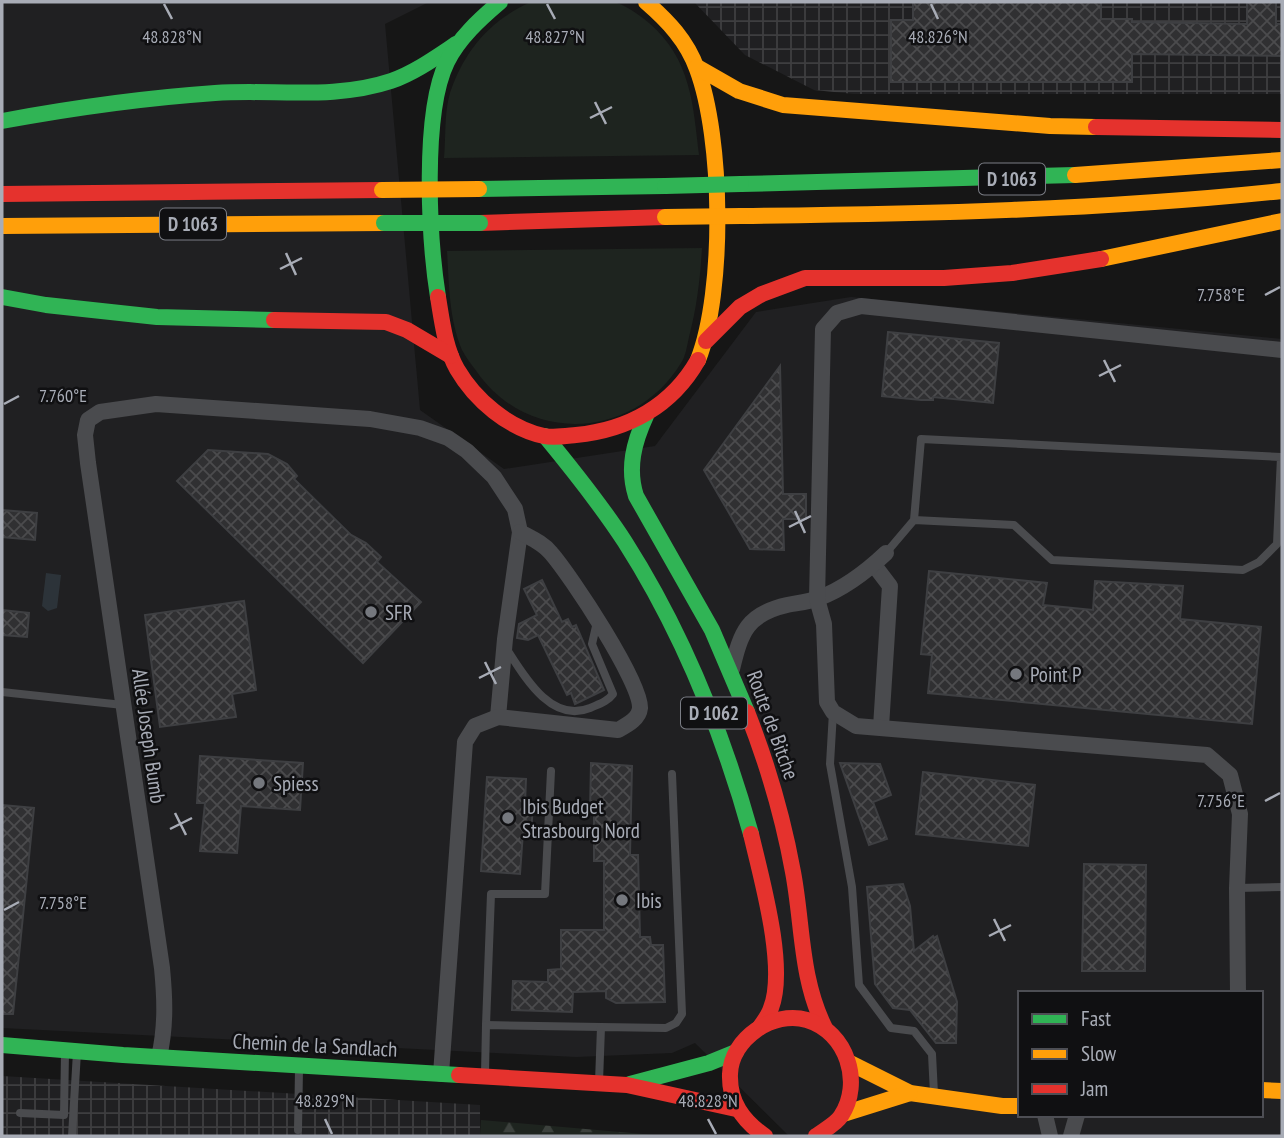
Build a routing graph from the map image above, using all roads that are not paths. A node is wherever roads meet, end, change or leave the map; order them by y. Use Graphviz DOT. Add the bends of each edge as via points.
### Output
graph roads {
  1 [pos="500,2"];
  2 [pos="646,2"];
  3 [pos="456,44"];
  4 [pos="697,67"];
  5 [pos="2,121"];
  6 [pos="1282,130"];
  7 [pos="1282,160"];
  8 [pos="1282,191"];
  9 [pos="2,194"];
  10 [pos="1282,221"];
  11 [pos="2,226"];
  12 [pos="2,297"];
  13 [pos="706,341"];
  14 [pos="1282,350"];
  15 [pos="451,356"];
  16 [pos="646,416"];
  17 [pos="545,436"];
  18 [pos="914,520"];
  19 [pos="520,532"];
  20 [pos="886,553"];
  21 [pos="874,565"];
  22 [pos="817,599"];
  23 [pos="598,621"];
  24 [pos="505,646"];
  25 [pos="732,671"];
  26 [pos="2,692"];
  27 [pos="123,705"];
  28 [pos="833,712"];
  29 [pos="498,718"];
  30 [pos="881,727"];
  31 [pos="551,771"];
  32 [pos="672,774"];
  33 [pos="1282,887"];
  34 [pos="1237,888"];
  35 [pos="1238,991"];
  36 [pos="486,1025"];
  37 [pos="601,1027"];
  38 [pos="760,1027"];
  39 [pos="825,1028"];
  40 [pos="2,1045"];
  41 [pos="71,1049"];
  42 [pos="736,1052"];
  43 [pos="159,1057"];
  44 [pos="850,1063"];
  45 [pos="299,1066"];
  46 [pos="441,1074"];
  47 [pos="485,1077"];
  48 [pos="598,1084"];
  49 [pos="627,1085"];
  50 [pos="1263,1090"];
  51 [pos="1282,1091"];
  52 [pos="910,1093"];
  53 [pos="934,1096"];
  54 [pos="1018,1106"];
  55 [pos="736,1109"];
  56 [pos="20,1113"];
  57 [pos="843,1114"];
  58 [pos="1045,1117"];
  59 [pos="1076,1117"];
  60 [pos="298,1130"];
  61 [pos="822,1135"];
  62 [pos="72,1136"];
  63 [pos="765,1136"];
  64 [pos="1050,1136"];
  65 [pos="1071,1136"];
  1 -- 3 [label="main road"];
  2 -- 4 [label="main road" via="661,12 683,39"];
  3 -- 5 [label="main road" via="408,73 357,89 216,93"];
  3 -- 15 [label="main road" via="436,99 431,209 438,303"];
  4 -- 6 [label="main road" via="739,91 783,105 1050,126"];
  4 -- 13 [label="main road" via="712,123 716,205 713,298"];
  7 -- 9 [label="main road, D 1063, bridge" via="1124,174 958,181"];
  8 -- 11 [label="main road, D 1063, bridge" via="1109,207 957,213 480,223"];
  10 -- 13 [label="main road" via="1130,255 1012,273 805,278 740,307"];
  12 -- 15 [label="main road" via="151,316 386,322"];
  13 -- 16 [label="main road" via="689,376"];
  14 -- 22 [label="street" via="861,306 837,313 823,329"];
  15 -- 17 [label="main road" via="491,408"];
  16 -- 17 [label="main road" via="586,435"];
  16 -- 25 [label="main road, Route de Bitche / D 1062" via="634,440 633,487"];
  17 -- 38 [label="main road, D 1062" via="589,491 654,588 690,657 723,737 753,839 772,949 774,996"];
  18 -- 18 [label="lane" via="921,439 1281,457 1277,544 1243,570 1052,560 1014,526"];
  18 -- 20 [label="lane"];
  19 -- 23 [label="street" via="551,552"];
  19 -- 24 [label="street"];
  19 -- 27 [label="street, Allée Joseph Bumb" via="515,509 494,477 448,438 420,428 370,419 156,404 100,412 88,420 85,435"];
  20 -- 21 [label="street"];
  21 -- 22 [label="street"];
  21 -- 30 [label="street" via="890,586"];
  22 -- 25 [label="street" via="770,609 750,622"];
  22 -- 28 [label="street" via="824,624 827,702"];
  23 -- 24 [label="lane" via="592,644 613,694 608,701 584,710 572,712 552,704 529,684"];
  23 -- 29 [label="street" via="636,689 640,709 634,721 618,730"];
  24 -- 29 [label="street"];
  25 -- 39 [label="main road, Route de Bitche / D 1062" via="782,818 810,995"];
  26 -- 27 [label="lane"];
  27 -- 43 [label="street, Allée Joseph Bumb" via="166,1003"];
  28 -- 30 [label="street" via="856,726"];
  28 -- 53 [label="lane" via="830,764 852,887 859,985 891,1028 914,1031 932,1054"];
  29 -- 46 [label="street" via="475,726 465,742"];
  30 -- 34 [label="street" via="1207,755 1230,775 1240,814"];
  31 -- 36 [label="lane" via="545,894 491,894"];
  32 -- 37 [label="lane" via="682,1014 666,1028"];
  33 -- 34 [label="lane"];
  34 -- 35 [label="street"];
  36 -- 37 [label="lane"];
  36 -- 47 [label="lane"];
  37 -- 48 [label="lane"];
  38 -- 39 [label="main road" via="799,1019"];
  38 -- 42 [label="main road"];
  39 -- 44 [label="main road, Route de Bitche"];
  40 -- 41 [label="main road, Chemin de la Sandlach"];
  41 -- 43 [label="main road, Chemin de la Sandlach"];
  41 -- 56 [label="lane" via="64,1115"];
  41 -- 62 [label="lane"];
  42 -- 49 [label="main road, Chemin de la Sandlach"];
  42 -- 55 [label="main road" via="730,1070"];
  43 -- 45 [label="main road, Chemin de la Sandlach"];
  44 -- 52 [label="main road"];
  44 -- 57 [label="main road" via="853,1081"];
  45 -- 46 [label="main road, Chemin de la Sandlach"];
  45 -- 60 [label="lane"];
  46 -- 47 [label="main road, Chemin de la Sandlach"];
  47 -- 48 [label="main road, Chemin de la Sandlach"];
  48 -- 49 [label="main road, Chemin de la Sandlach"];
  49 -- 55 [label="main road, Chemin de la Sandlach"];
  50 -- 51 [label="main road"];
  52 -- 53 [label="main road"];
  52 -- 57 [label="main road"];
  53 -- 54 [label="main road"];
  55 -- 63 [label="main road" via="749,1126"];
  57 -- 61 [label="main road"];
  58 -- 64 [label="street"];
  59 -- 65 [label="street"];
}
